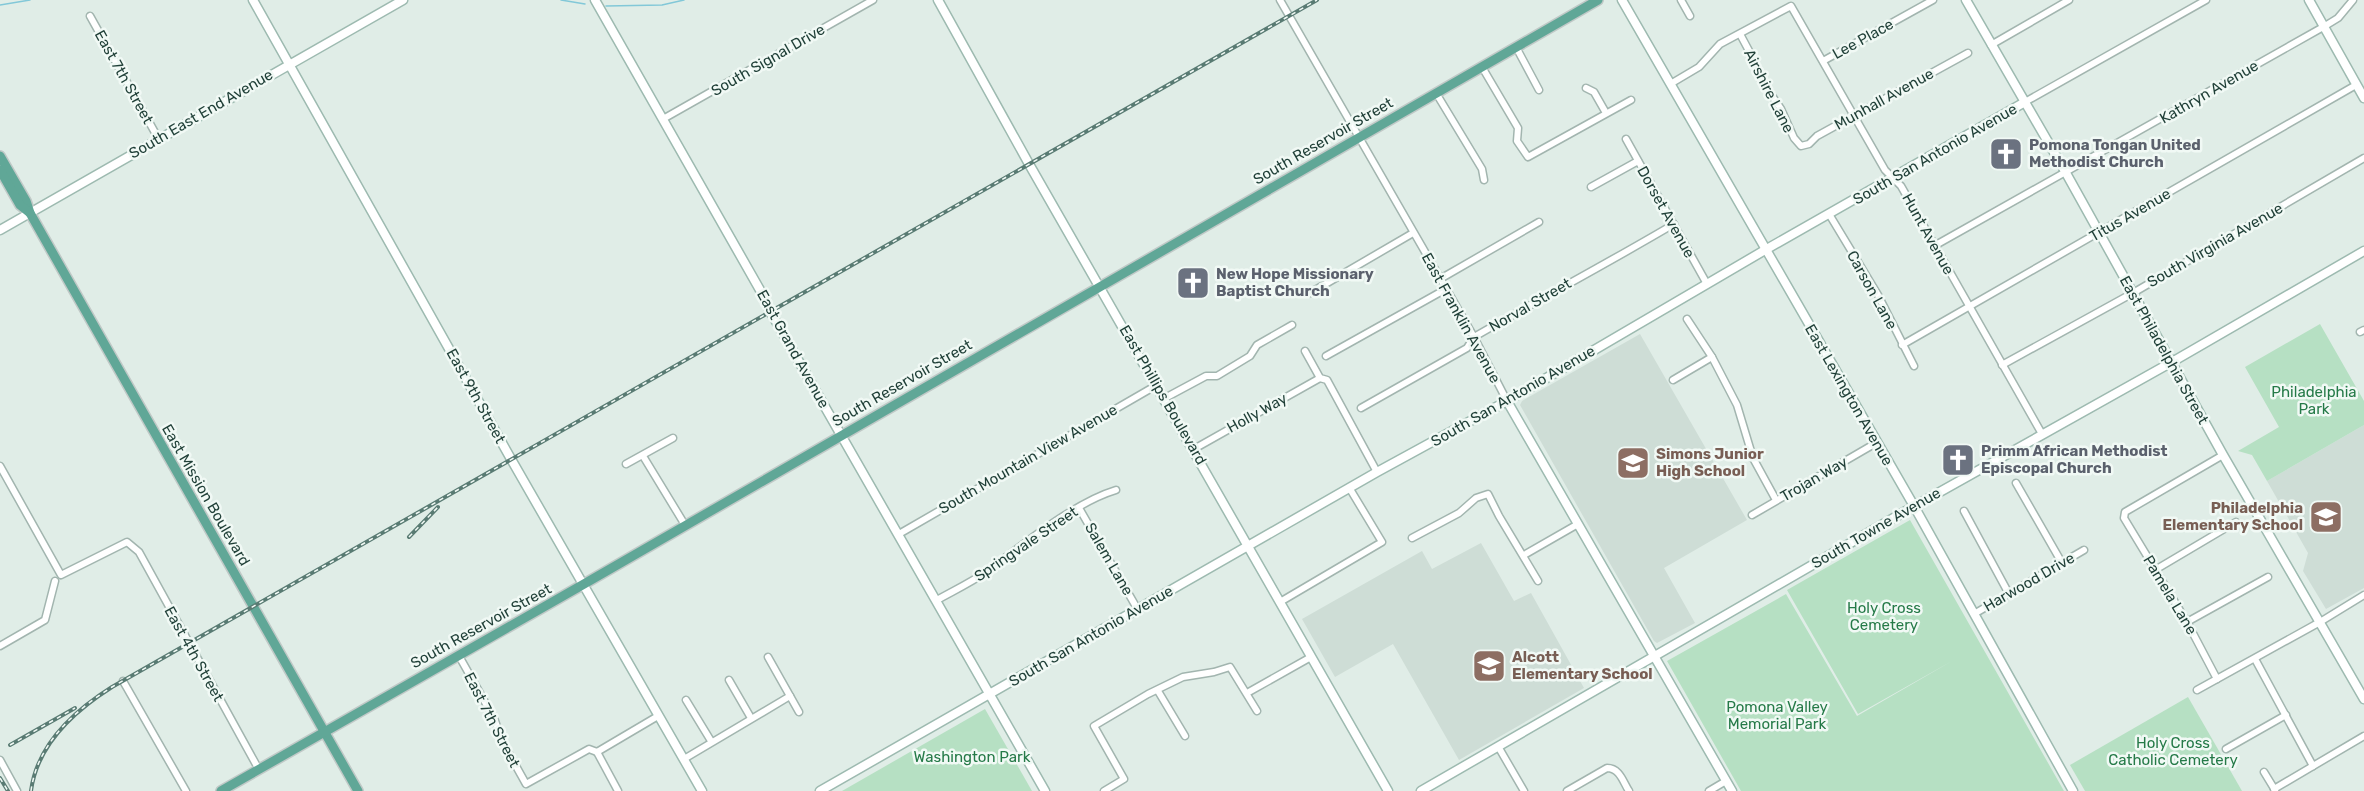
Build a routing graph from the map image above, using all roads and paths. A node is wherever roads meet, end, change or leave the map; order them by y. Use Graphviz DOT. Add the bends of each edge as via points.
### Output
graph roads {
  1 [pos="253,0"];
  2 [pos="404,0"];
  3 [pos="595,0"];
  4 [pos="873,0"];
  5 [pos="938,0"];
  6 [pos="1280,0"];
  7 [pos="1598,0"];
  8 [pos="1622,0"];
  9 [pos="1681,0"];
  10 [pos="1933,0"];
  11 [pos="1966,0"];
  12 [pos="2069,0"];
  13 [pos="2206,0"];
  14 [pos="2309,0"];
  15 [pos="2353,0"];
  16 [pos="90,16"];
  17 [pos="1689,16"];
  18 [pos="2325,26"];
  19 [pos="1740,34"];
  20 [pos="1991,45"];
  21 [pos="1516,47"];
  22 [pos="1968,53"];
  23 [pos="1823,61"];
  24 [pos="288,64"];
  25 [pos="1482,67"];
  26 [pos="1672,83"];
  27 [pos="2356,85"];
  28 [pos="1586,88"];
  29 [pos="1539,90"];
  30 [pos="1436,93"];
  31 [pos="2364,98"];
  32 [pos="1631,99"];
  33 [pos="2025,102"];
  34 [pos="1606,112"];
  35 [pos="1854,115"];
  36 [pos="663,119"];
  37 [pos="1360,137"];
  38 [pos="158,138"];
  39 [pos="1626,139"];
  40 [pos="1801,146"];
  41 [pos="0,156"];
  42 [pos="2364,158"];
  43 [pos="1638,161"];
  44 [pos="0,170"];
  45 [pos="2066,173"];
  46 [pos="1893,178"];
  47 [pos="1484,180"];
  48 [pos="1591,187"];
  49 [pos="30,213"];
  50 [pos="1829,213"];
  51 [pos="1539,222"];
  52 [pos="1674,224"];
  53 [pos="0,230"];
  54 [pos="1413,233"];
  55 [pos="2099,233"];
  56 [pos="1934,246"];
  57 [pos="1765,250"];
  58 [pos="2364,251"];
  59 [pos="1440,279"];
  60 [pos="1707,284"];
  61 [pos="1101,287"];
  62 [pos="1446,289"];
  63 [pos="1311,293"];
  64 [pos="2133,293"];
  65 [pos="1968,307"];
  66 [pos="1687,319"];
  67 [pos="1292,326"];
  68 [pos="1474,337"];
  69 [pos="1902,345"];
  70 [pos="1305,351"];
  71 [pos="1326,356"];
  72 [pos="1712,357"];
  73 [pos="2172,362"];
  74 [pos="2002,365"];
  75 [pos="1914,366"];
  76 [pos="1320,378"];
  77 [pos="1673,380"];
  78 [pos="1157,385"];
  79 [pos="1165,398"];
  80 [pos="1507,400"];
  81 [pos="1361,408"];
  82 [pos="842,434"];
  83 [pos="2042,434"];
  84 [pos="673,438"];
  85 [pos="1876,443"];
  86 [pos="1194,449"];
  87 [pos="2223,455"];
  88 [pos="643,456"];
  89 [pos="626,464"];
  90 [pos="0,466"];
  91 [pos="1377,472"];
  92 [pos="2016,483"];
  93 [pos="1350,489"];
  94 [pos="1116,490"];
  95 [pos="1776,500"];
  96 [pos="1914,507"];
  97 [pos="1079,508"];
  98 [pos="1964,511"];
  99 [pos="1752,514"];
  100 [pos="2236,522"];
  101 [pos="1578,524"];
  102 [pos="685,525"];
  103 [pos="898,534"];
  104 [pos="1412,538"];
  105 [pos="1248,545"];
  106 [pos="2084,550"];
  107 [pos="1524,555"];
  108 [pos="2062,563"];
  109 [pos="2155,570"];
  110 [pos="2268,577"];
  111 [pos="55,581"];
  112 [pos="1538,581"];
  113 [pos="584,584"];
  114 [pos="2009,594"];
  115 [pos="2364,595"];
  116 [pos="937,600"];
  117 [pos="1280,602"];
  118 [pos="1138,610"];
  119 [pos="1974,614"];
  120 [pos="2187,622"];
  121 [pos="2320,622"];
  122 [pos="0,646"];
  123 [pos="459,656"];
  124 [pos="1654,656"];
  125 [pos="768,657"];
  126 [pos="1311,657"];
  127 [pos="2255,659"];
  128 [pos="2217,679"];
  129 [pos="729,680"];
  130 [pos="123,681"];
  131 [pos="2197,690"];
  132 [pos="1158,691"];
  133 [pos="990,693"];
  134 [pos="1247,693"];
  135 [pos="790,696"];
  136 [pos="2364,699"];
  137 [pos="686,700"];
  138 [pos="1257,711"];
  139 [pos="799,712"];
  140 [pos="2286,715"];
  141 [pos="658,716"];
  142 [pos="751,718"];
  143 [pos="324,731"];
  144 [pos="1185,736"];
  145 [pos="2364,736"];
  146 [pos="711,741"];
  147 [pos="1499,747"];
  148 [pos="2226,749"];
  149 [pos="597,752"];
  150 [pos="684,759"];
  151 [pos="0,760"];
  152 [pos="2315,765"];
  153 [pos="258,768"];
  154 [pos="2264,772"];
  155 [pos="1726,781"];
  156 [pos="2274,790"];
  157 [pos="17,791"];
  158 [pos="186,791"];
  159 [pos="221,791"];
  160 [pos="358,791"];
  161 [pos="618,791"];
  162 [pos="702,791"];
  163 [pos="820,791"];
  164 [pos="1045,791"];
  165 [pos="1104,791"];
  166 [pos="1388,791"];
  167 [pos="1421,791"];
  168 [pos="1524,791"];
  169 [pos="1567,791"];
  170 [pos="1629,791"];
  171 [pos="1709,791"];
  172 [pos="1732,791"];
  173 [pos="2073,791"];
  1 -- 24 [label="street, East 9th Street"];
  2 -- 24 [label="street, South East End Avenue"];
  3 -- 36 [label="street, East Grand Avenue"];
  4 -- 36 [label="street, South Signal Drive"];
  5 -- 61 [label="street, East Phillips Boulevard"];
  6 -- 37 [label="street, East Franklin Avenue"];
  7 -- 21 [label="main road, South Reservoir Street"];
  8 -- 26 [label="street, East Lexington Avenue"];
  9 -- 17 [label="street"];
  10 -- 23 [label="street, Lee Place"];
  11 -- 20 [label="street, East Philadelphia Street"];
  12 -- 20 [label="street"];
  13 -- 33 [label="street, South San Antonio Avenue"];
  14 -- 18 [label="street"];
  15 -- 18 [label="street, Kathryn Avenue"];
  16 -- 38 [label="street, East 7th Street"];
  18 -- 27 [label="street"];
  18 -- 45 [label="street, Kathryn Avenue"];
  19 -- 23 [label="street, Hunt Avenue" via="1791,6"];
  19 -- 26 [label="street" via="1720,44 1699,67"];
  19 -- 40 [label="street, Airshire Lane" via="1760,78"];
  20 -- 33 [label="street, East Philadelphia Street"];
  21 -- 25 [label="main road, South Reservoir Street"];
  21 -- 29 [label="street"];
  22 -- 35 [label="street, Munhall Avenue"];
  23 -- 35 [label="street, Hunt Avenue"];
  24 -- 38 [label="street, South East End Avenue"];
  24 -- 113 [label="street, East 9th Street"];
  25 -- 30 [label="main road, South Reservoir Street"];
  25 -- 34 [label="street" via="1518,128 1517,141 1528,157"];
  26 -- 57 [label="street, East Lexington Avenue"];
  27 -- 31 [label="street"];
  27 -- 55 [label="street, Titus Avenue"];
  28 -- 34 [label="street"];
  30 -- 37 [label="main road, South Reservoir Street"];
  30 -- 47 [label="street" via="1482,169"];
  32 -- 34 [label="street"];
  33 -- 45 [label="street, East Philadelphia Street"];
  33 -- 46 [label="street, South San Antonio Avenue"];
  35 -- 40 [label="street, Munhall Avenue"];
  35 -- 46 [label="street, Hunt Avenue"];
  36 -- 82 [label="street, East Grand Avenue"];
  37 -- 54 [label="street, East Franklin Avenue"];
  37 -- 61 [label="main road, South Reservoir Street"];
  38 -- 49 [label="street, South East End Avenue"];
  39 -- 43 [label="street, Dorset Avenue"];
  41 -- 49 [label="main road, East Mission Boulevard"];
  42 -- 64 [label="street, South Virginia Avenue"];
  43 -- 48 [label="street"];
  43 -- 52 [label="street, Dorset Avenue"];
  44 -- 49 [label="main road, East Mission Boulevard" via="20,205"];
  45 -- 55 [label="street, East Philadelphia Street"];
  45 -- 56 [label="street, Kathryn Avenue"];
  46 -- 50 [label="street, South San Antonio Avenue"];
  46 -- 56 [label="street, Hunt Avenue"];
  49 -- 53 [label="street, South East End Avenue"];
  49 -- 143 [label="main road, East Mission Boulevard"];
  50 -- 57 [label="street, South San Antonio Avenue"];
  50 -- 69 [label="street, Carson Lane" via="1878,295"];
  51 -- 59 [label="street"];
  52 -- 60 [label="street, Dorset Avenue"];
  52 -- 68 [label="street, Norval Street"];
  54 -- 59 [label="street, East Franklin Avenue"];
  54 -- 63 [label="street"];
  55 -- 64 [label="street, East Philadelphia Street"];
  55 -- 65 [label="street, Titus Avenue"];
  56 -- 65 [label="street, Hunt Avenue"];
  57 -- 60 [label="street, South San Antonio Avenue"];
  57 -- 85 [label="street, East Lexington Avenue"];
  58 -- 73 [label="street, South Towne Avenue"];
  59 -- 62 [label="street, East Franklin Avenue"];
  60 -- 80 [label="street, South San Antonio Avenue"];
  61 -- 78 [label="street, East Phillips Boulevard"];
  61 -- 82 [label="main road, South Reservoir Street"];
  62 -- 68 [label="street, East Franklin Avenue"];
  62 -- 71 [label="street"];
  64 -- 73 [label="street, East Philadelphia Street"];
  64 -- 74 [label="street, South Virginia Avenue"];
  65 -- 69 [label="street, Titus Avenue"];
  65 -- 74 [label="street, Hunt Avenue"];
  66 -- 72 [label="street"];
  67 -- 79 [label="street" via="1257,345 1250,356 1217,376 1206,376"];
  68 -- 80 [label="street, East Franklin Avenue"];
  68 -- 81 [label="street, Norval Street" via="1467,348"];
  69 -- 75 [label="street, Carson Lane"];
  70 -- 76 [label="street"];
  72 -- 77 [label="street"];
  72 -- 95 [label="street" via="1737,405 1753,458"];
  73 -- 83 [label="street, South Towne Avenue"];
  73 -- 87 [label="street, East Philadelphia Street"];
  74 -- 83 [label="street, Hunt Avenue"];
  76 -- 86 [label="street, Holly Way"];
  76 -- 91 [label="street" via="1327,380"];
  78 -- 79 [label="street, East Phillips Boulevard"];
  78 -- 103 [label="street, South Mountain View Avenue"];
  79 -- 86 [label="street, East Phillips Boulevard"];
  80 -- 91 [label="street, South San Antonio Avenue"];
  80 -- 101 [label="street, East Franklin Avenue"];
  82 -- 102 [label="main road, South Reservoir Street"];
  82 -- 103 [label="street, East Grand Avenue"];
  83 -- 96 [label="street, South Towne Avenue"];
  84 -- 88 [label="street"];
  85 -- 95 [label="street, Trojan Way"];
  85 -- 96 [label="street, East Lexington Avenue"];
  86 -- 105 [label="street, East Phillips Boulevard"];
  87 -- 109 [label="street, Pamela Lane" via="2125,512 2124,518"];
  87 -- 121 [label="street, East Philadelphia Street"];
  88 -- 89 [label="street"];
  88 -- 102 [label="street"];
  90 -- 153 [label="street, East 4th Street" via="61,575 127,542 139,552"];
  91 -- 93 [label="street, South San Antonio Avenue"];
  92 -- 108 [label="street"];
  93 -- 105 [label="street, South San Antonio Avenue"];
  93 -- 117 [label="street" via="1382,542"];
  94 -- 97 [label="street, Springvale Street"];
  95 -- 99 [label="street, Trojan Way"];
  96 -- 119 [label="street, East Lexington Avenue"];
  96 -- 124 [label="street, South Towne Avenue"];
  97 -- 116 [label="street, Springvale Street" via="983,574"];
  97 -- 118 [label="street, Salem Lane"];
  98 -- 114 [label="street"];
  100 -- 109 [label="street"];
  101 -- 107 [label="street"];
  101 -- 124 [label="street, East Franklin Avenue"];
  102 -- 113 [label="main road, South Reservoir Street"];
  103 -- 116 [label="street, East Grand Avenue"];
  104 -- 107 [label="street" via="1488,494"];
  105 -- 117 [label="street, East Phillips Boulevard"];
  105 -- 118 [label="street, South San Antonio Avenue"];
  106 -- 108 [label="street, Harwood Drive"];
  107 -- 112 [label="street"];
  108 -- 114 [label="street, Harwood Drive"];
  109 -- 120 [label="street, Pamela Lane"];
  110 -- 120 [label="street"];
  111 -- 122 [label="street" via="45,620"];
  113 -- 123 [label="main road, South Reservoir Street"];
  113 -- 141 [label="street, East 9th Street"];
  114 -- 119 [label="street, Harwood Drive"];
  115 -- 121 [label="street"];
  116 -- 133 [label="street, East Grand Avenue"];
  117 -- 126 [label="street, East Phillips Boulevard"];
  118 -- 133 [label="street, South San Antonio Avenue"];
  119 -- 173 [label="street, East Lexington Avenue"];
  120 -- 128 [label="street, Pamela Lane"];
  121 -- 127 [label="street"];
  121 -- 136 [label="street, East Philadelphia Street"];
  123 -- 143 [label="main road, South Reservoir Street"];
  123 -- 149 [label="street, East 7th Street" via="526,784 589,749"];
  124 -- 147 [label="street, South Towne Avenue"];
  124 -- 155 [label="street, East Franklin Avenue"];
  125 -- 135 [label="street"];
  126 -- 134 [label="street"];
  126 -- 166 [label="street, East Phillips Boulevard"];
  127 -- 128 [label="street"];
  127 -- 140 [label="street"];
  128 -- 131 [label="street"];
  129 -- 142 [label="street"];
  130 -- 158 [label="street"];
  132 -- 134 [label="street" via="1183,677 1230,667"];
  132 -- 144 [label="street"];
  132 -- 165 [label="street" via="1094,726 1124,779"];
  133 -- 163 [label="street, South San Antonio Avenue"];
  133 -- 164 [label="street, East Grand Avenue"];
  134 -- 138 [label="street"];
  135 -- 139 [label="street"];
  135 -- 142 [label="street"];
  137 -- 146 [label="street"];
  140 -- 148 [label="street"];
  140 -- 152 [label="street"];
  141 -- 149 [label="street"];
  141 -- 150 [label="street, East 9th Street"];
  142 -- 146 [label="street"];
  143 -- 153 [label="main road, South Reservoir Street"];
  143 -- 160 [label="main road, East Mission Boulevard"];
  145 -- 152 [label="street"];
  146 -- 150 [label="street"];
  147 -- 167 [label="street, South Towne Avenue"];
  147 -- 168 [label="street"];
  149 -- 161 [label="street"];
  150 -- 162 [label="street, East 9th Street"];
  151 -- 157 [label="street"];
  152 -- 156 [label="street"];
  153 -- 159 [label="main road, South Reservoir Street"];
  154 -- 156 [label="street"];
  155 -- 171 [label="street"];
  155 -- 172 [label="street, East Franklin Avenue"];
  169 -- 170 [label="street" via="1607,768 1617,771"];
}
